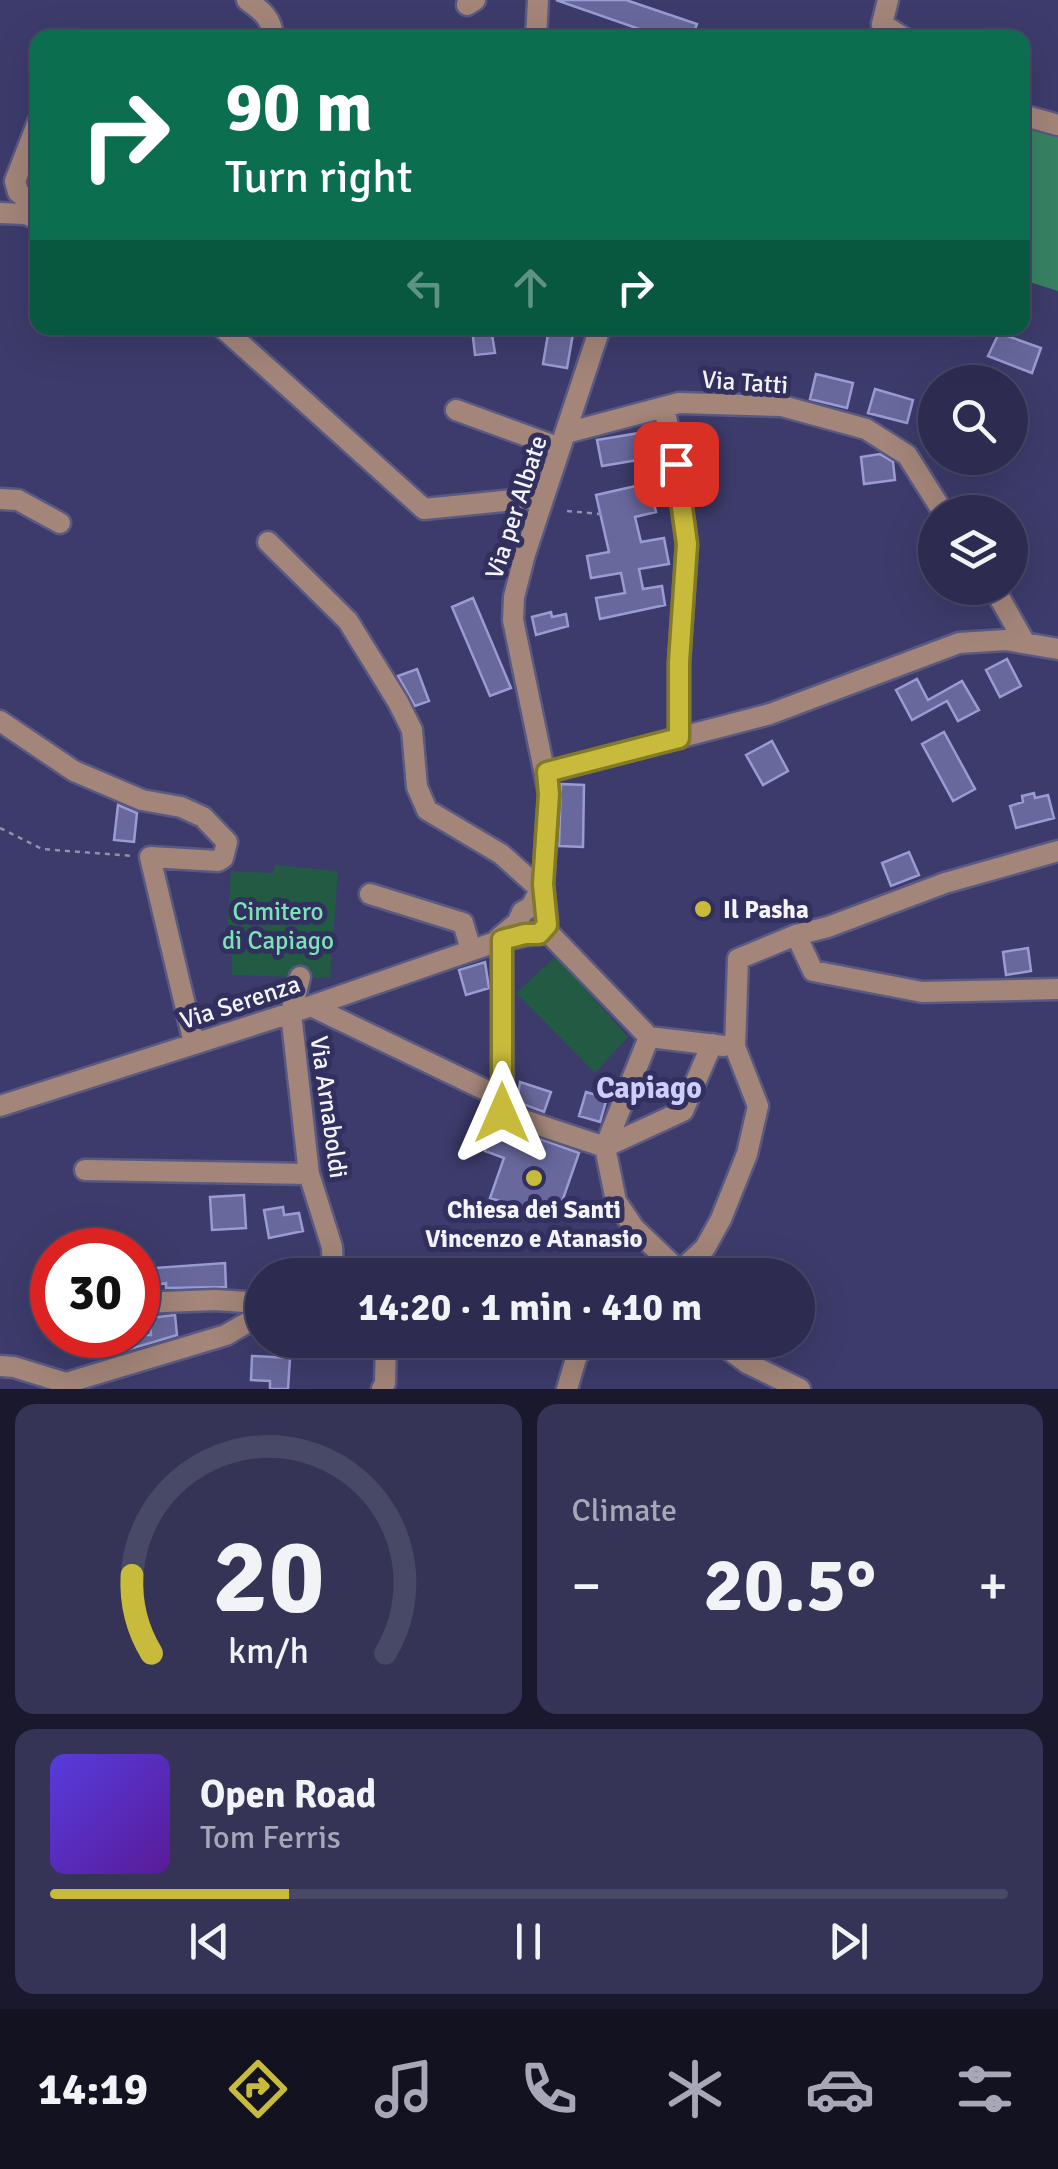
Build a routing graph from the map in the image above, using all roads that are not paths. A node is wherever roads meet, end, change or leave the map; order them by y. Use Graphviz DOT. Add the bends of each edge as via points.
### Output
graph roads {
  1 [pos="247,0"];
  2 [pos="538,0"];
  3 [pos="888,0"];
  4 [pos="273,30"];
  5 [pos="536,30"];
  6 [pos="891,30"];
  7 [pos="1030,117"];
  8 [pos="1058,125"];
  9 [pos="30,142"];
  10 [pos="9,185"];
  11 [pos="30,201"];
  12 [pos="0,213"];
  13 [pos="30,216"];
  14 [pos="230,335"];
  15 [pos="598,335"];
  16 [pos="664,407"];
  17 [pos="456,410"];
  18 [pos="563,441"];
  19 [pos="932,495"];
  20 [pos="544,498"];
  21 [pos="0,499"];
  22 [pos="60,523"];
  23 [pos="268,542"];
  24 [pos="1004,605"];
  25 [pos="1025,643"];
  26 [pos="1058,648"];
  27 [pos="0,721"];
  28 [pos="679,738"];
  29 [pos="547,772"];
  30 [pos="1058,852"];
  31 [pos="370,894"];
  32 [pos="535,911"];
  33 [pos="796,934"];
  34 [pos="497,942"];
  35 [pos="472,950"];
  36 [pos="300,977"];
  37 [pos="1058,988"];
  38 [pos="301,1009"];
  39 [pos="649,1037"];
  40 [pos="194,1043"];
  41 [pos="712,1044"];
  42 [pos="736,1047"];
  43 [pos="0,1106"];
  44 [pos="502,1106"];
  45 [pos="605,1147"];
  46 [pos="85,1170"];
  47 [pos="309,1174"];
  48 [pos="336,1258"];
  49 [pos="663,1258"];
  50 [pos="695,1258"];
  51 [pos="160,1301"];
  52 [pos="245,1302"];
  53 [pos="245,1324"];
  54 [pos="386,1358"];
  55 [pos="576,1358"];
  56 [pos="740,1358"];
  57 [pos="0,1366"];
  58 [pos="382,1389"];
  59 [pos="567,1389"];
  60 [pos="800,1389"];
  1 -- 4 [label="street"];
  2 -- 5 [label="street"];
  3 -- 6 [label="street" via="882,24"];
  7 -- 8 [label="street"];
  9 -- 10 [label="street"];
  10 -- 11 [label="street"];
  12 -- 13 [label="street"];
  14 -- 20 [label="street" via="424,509"];
  15 -- 18 [label="street, Via per Albate"];
  16 -- 18 [label="street, Via Tatti"];
  16 -- 19 [label="street, Via Tatti" via="782,406 866,429 906,455"];
  16 -- 28 [label="street" via="687,544"];
  17 -- 18 [label="street"];
  18 -- 20 [label="street, Via per Albate"];
  20 -- 29 [label="street, Via per Albate" via="516,583 513,620"];
  21 -- 22 [label="street" via="18,500"];
  23 -- 32 [label="street" via="348,621 398,702 412,730 417,787 428,810 500,854"];
  24 -- 25 [label="street"];
  25 -- 26 [label="street"];
  25 -- 28 [label="street" via="958,643 770,714"];
  27 -- 40 [label="street" via="74,771 203,817 227,842 218,861 150,857"];
  28 -- 29 [label="street"];
  29 -- 32 [label="street, Via per Albate"];
  30 -- 33 [label="street"];
  31 -- 35 [label="street" via="463,924"];
  32 -- 34 [label="street, Via Serenza"];
  32 -- 39 [label="street"];
  33 -- 37 [label="street" via="813,971 922,992"];
  33 -- 42 [label="street" via="738,958"];
  34 -- 35 [label="street, Via Serenza"];
  34 -- 44 [label="street"];
  35 -- 38 [label="street, Via Serenza"];
  36 -- 38 [label="street"];
  38 -- 40 [label="street, Via Serenza"];
  38 -- 44 [label="street"];
  38 -- 47 [label="street, Via Arnaboldi"];
  39 -- 41 [label="street"];
  39 -- 45 [label="street"];
  40 -- 43 [label="street, Via Serenza"];
  41 -- 42 [label="street"];
  41 -- 45 [label="street" via="683,1110"];
  42 -- 50 [label="street" via="758,1106 747,1154 713,1234"];
  44 -- 45 [label="street"];
  45 -- 49 [label="street" via="616,1202"];
  46 -- 47 [label="street"];
  47 -- 48 [label="street, Via Arnaboldi"];
  51 -- 52 [label="street"];
  53 -- 57 [label="street" via="66,1383"];
  54 -- 58 [label="street"];
  55 -- 59 [label="street"];
  56 -- 60 [label="street"];
}
